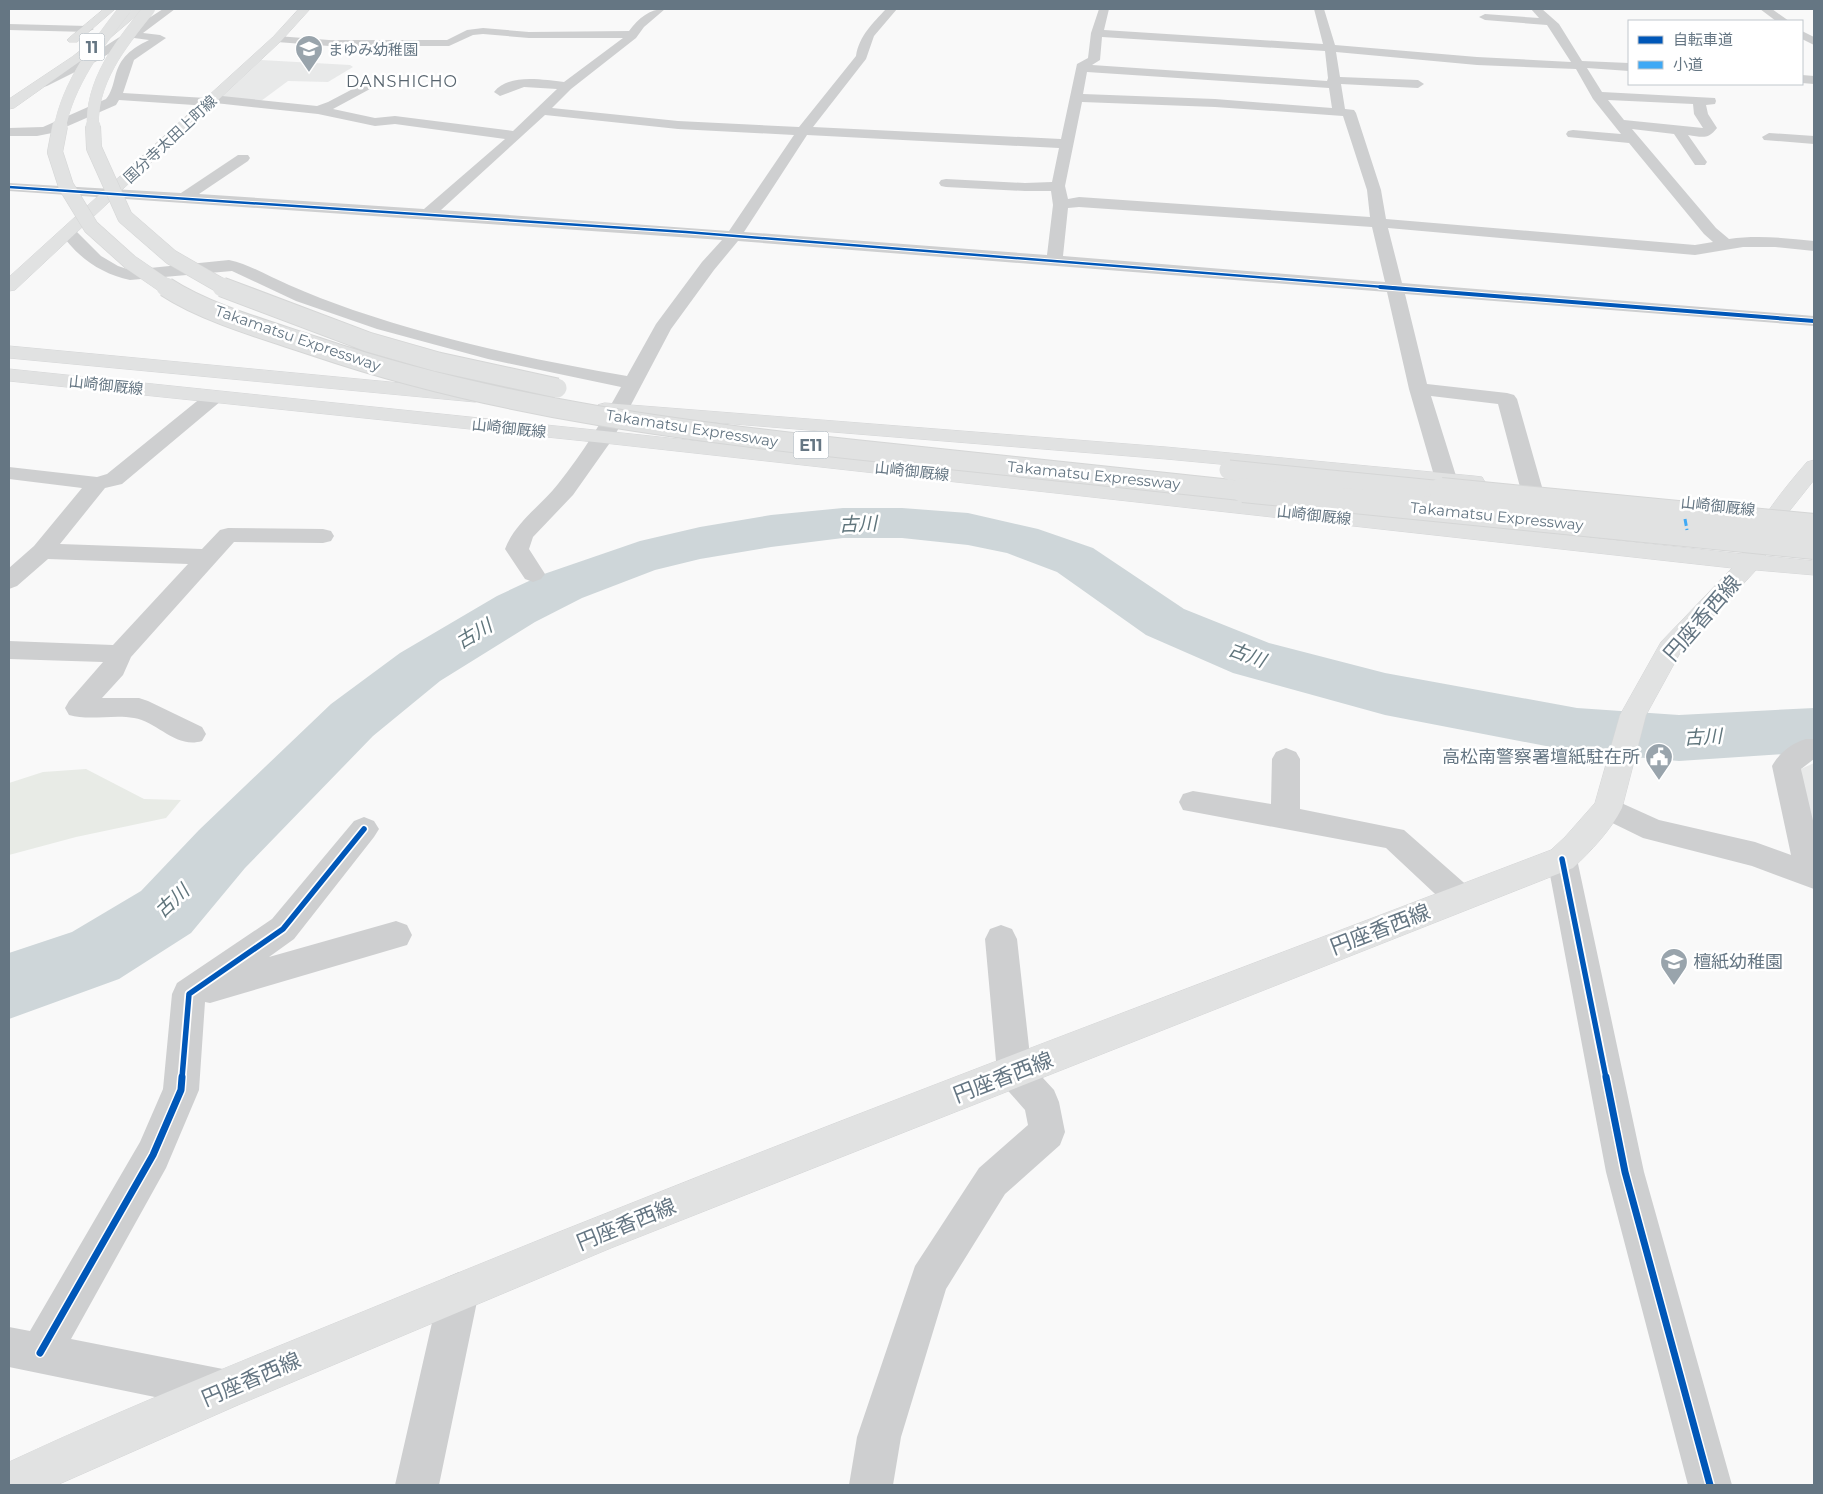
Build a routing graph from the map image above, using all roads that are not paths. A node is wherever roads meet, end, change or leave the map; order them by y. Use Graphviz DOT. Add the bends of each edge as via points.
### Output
graph roads {
  1 [pos="98,9"];
  2 [pos="110,9"];
  3 [pos="125,9"];
  4 [pos="138,9"];
  5 [pos="149,9"];
  6 [pos="170,9"];
  7 [pos="306,9"];
  8 [pos="660,9"];
  9 [pos="892,9"];
  10 [pos="1104,9"];
  11 [pos="1319,9"];
  12 [pos="1536,9"];
  13 [pos="1765,9"];
  14 [pos="1485,17"];
  15 [pos="1782,20"];
  16 [pos="624,22"];
  17 [pos="643,22"];
  18 [pos="1550,22"];
  19 [pos="9,26"];
  20 [pos="31,28"];
  21 [pos="88,29"];
  22 [pos="1098,33"];
  23 [pos="632,34"];
  24 [pos="134,35"];
  25 [pos="1803,35"];
  26 [pos="9,36"];
  27 [pos="277,39"];
  28 [pos="1814,42"];
  29 [pos="64,47"];
  30 [pos="1330,48"];
  31 [pos="1580,65"];
  32 [pos="1628,67"];
  33 [pos="1082,68"];
  34 [pos="1334,82"];
  35 [pos="43,83"];
  36 [pos="1418,84"];
  37 [pos="366,86"];
  38 [pos="567,86"];
  39 [pos="500,92"];
  40 [pos="117,96"];
  41 [pos="1598,96"];
  42 [pos="1075,98"];
  43 [pos="210,101"];
  44 [pos="9,105"];
  45 [pos="318,110"];
  46 [pos="542,111"];
  47 [pos="1339,112"];
  48 [pos="1620,124"];
  49 [pos="804,130"];
  50 [pos="1678,130"];
  51 [pos="9,132"];
  52 [pos="1573,134"];
  53 [pos="516,136"];
  54 [pos="1769,137"];
  55 [pos="1632,139"];
  56 [pos="1814,140"];
  57 [pos="1068,144"];
  58 [pos="243,158"];
  59 [pos="1700,162"];
  60 [pos="946,184"];
  61 [pos="1058,186"];
  62 [pos="9,187"];
  63 [pos="112,193"];
  64 [pos="185,197"];
  65 [pos="1061,205"];
  66 [pos="428,214"];
  67 [pos="1380,224"];
  68 [pos="68,232"];
  69 [pos="734,236"];
  70 [pos="1727,246"];
  71 [pos="1814,246"];
  72 [pos="1054,261"];
  73 [pos="9,286"];
  74 [pos="1396,288"];
  75 [pos="1814,321"];
  76 [pos="9,352"];
  77 [pos="9,375"];
  78 [pos="632,383"];
  79 [pos="1419,389"];
  80 [pos="214,397"];
  81 [pos="618,411"];
  82 [pos="604,437"];
  83 [pos="1814,466"];
  84 [pos="9,473"];
  85 [pos="1446,480"];
  86 [pos="97,483"];
  87 [pos="1531,488"];
  88 [pos="1778,511"];
  89 [pos="1814,516"];
  90 [pos="1814,526"];
  91 [pos="323,536"];
  92 [pos="1814,547"];
  93 [pos="42,551"];
  94 [pos="207,557"];
  95 [pos="1751,562"];
  96 [pos="1814,568"];
  97 [pos="533,574"];
  98 [pos="9,581"];
  99 [pos="9,650"];
  100 [pos="119,654"];
  101 [pos="192,734"];
  102 [pos="1814,749"];
  103 [pos="1286,759"];
  104 [pos="1193,802"];
  105 [pos="1608,808"];
  106 [pos="1285,818"];
  107 [pos="364,829"];
  108 [pos="1562,858"];
  109 [pos="1812,876"];
  110 [pos="1460,898"];
  111 [pos="396,935"];
  112 [pos="1000,939"];
  113 [pos="189,994"];
  114 [pos="1014,1072"];
  115 [pos="459,1292"];
  116 [pos="24,1350"];
  117 [pos="223,1390"];
  118 [pos="9,1485"];
  119 [pos="417,1485"];
  120 [pos="871,1485"];
  121 [pos="1710,1485"];
  1 -- 21 [label="main road"];
  2 -- 21 [label="main road, 11"];
  3 -- 92 [label="main road, Takamatsu Expressway / E11, bridge" via="95,47 77,81 61,120 55,152 66,186 91,227 130,262 178,295 246,323 353,359 512,399 675,427 794,443"];
  4 -- 35 [label="main road, 11"];
  5 -- 90 [label="main road, Takamatsu Expressway / E11, bridge" via="120,45 103,78 92,115 94,148 125,217 171,257 218,285 368,342 541,385 796,426"];
  6 -- 24 [label="street"];
  7 -- 27 [label="main road, 国分寺太田上町線"];
  8 -- 17 [label="street"];
  9 -- 49 [label="street" via="867,38 862,56"];
  10 -- 22 [label="street"];
  11 -- 30 [label="street"];
  12 -- 18 [label="street"];
  13 -- 15 [label="street"];
  14 -- 18 [label="street"];
  16 -- 17 [label="street"];
  17 -- 23 [label="street"];
  18 -- 31 [label="street"];
  19 -- 20 [label="street"];
  20 -- 21 [label="street"];
  20 -- 26 [label="street"];
  21 -- 29 [label="main road, 11"];
  22 -- 30 [label="street"];
  22 -- 33 [label="street" via="1094,60 1083,64"];
  23 -- 27 [label="street" via="529,35 483,31 471,32 449,43 329,43"];
  23 -- 38 [label="street"];
  24 -- 35 [label="street"];
  24 -- 40 [label="street" via="160,38 128,59"];
  25 -- 28 [label="street"];
  27 -- 43 [label="main road, 国分寺太田上町線"];
  30 -- 31 [label="street" via="1478,61"];
  30 -- 34 [label="street"];
  31 -- 32 [label="street"];
  31 -- 41 [label="street"];
  33 -- 34 [label="street"];
  33 -- 42 [label="street"];
  34 -- 36 [label="street"];
  34 -- 47 [label="street"];
  35 -- 44 [label="main road, 11"];
  37 -- 45 [label="street" via="333,106"];
  38 -- 39 [label="street" via="524,82"];
  38 -- 46 [label="street"];
  40 -- 43 [label="street"];
  40 -- 51 [label="street" via="104,107 47,130"];
  41 -- 48 [label="street"];
  41 -- 50 [label="street" via="1704,101 1701,114 1710,128 1706,133"];
  42 -- 47 [label="street"];
  42 -- 57 [label="street"];
  43 -- 45 [label="street"];
  43 -- 63 [label="main road, 国分寺太田上町線"];
  45 -- 53 [label="street" via="375,122 395,120"];
  46 -- 49 [label="street" via="678,125"];
  46 -- 53 [label="street"];
  47 -- 67 [label="street" via="1349,113 1374,190"];
  48 -- 50 [label="street"];
  48 -- 55 [label="street"];
  49 -- 57 [label="street"];
  49 -- 69 [label="street"];
  50 -- 59 [label="street"];
  52 -- 55 [label="street"];
  53 -- 66 [label="street"];
  54 -- 56 [label="street"];
  55 -- 70 [label="street"];
  57 -- 61 [label="street"];
  58 -- 64 [label="street"];
  60 -- 61 [label="street"];
  61 -- 65 [label="street"];
  62 -- 63 [label="street"];
  63 -- 64 [label="street"];
  63 -- 68 [label="main road, 国分寺太田上町線"];
  64 -- 66 [label="street"];
  65 -- 67 [label="street" via="1079,202 1337,218"];
  65 -- 72 [label="street"];
  66 -- 69 [label="street"];
  67 -- 70 [label="street" via="1695,250"];
  67 -- 74 [label="street"];
  68 -- 73 [label="main road, 国分寺太田上町線"];
  68 -- 78 [label="street" via="88,254 119,274 229,265 240,267 288,292 390,328 467,350"];
  69 -- 72 [label="street"];
  69 -- 78 [label="street" via="662,328"];
  70 -- 71 [label="street" via="1743,242"];
  72 -- 74 [label="street"];
  74 -- 75 [label="street"];
  74 -- 79 [label="street"];
  76 -- 81 [label="main road, 山崎御厩線"];
  77 -- 80 [label="main road, 山崎御厩線"];
  78 -- 81 [label="street"];
  79 -- 85 [label="street"];
  79 -- 87 [label="street" via="1507,399"];
  80 -- 82 [label="main road, 山崎御厩線"];
  80 -- 86 [label="street" via="114,479"];
  81 -- 82 [label="street"];
  81 -- 85 [label="main road, 山崎御厩線" via="1166,453"];
  82 -- 95 [label="main road, 山崎御厩線"];
  82 -- 97 [label="street" via="565,490 522,535 517,549"];
  83 -- 88 [label="main road, 円座香西線"];
  84 -- 86 [label="street"];
  85 -- 87 [label="main road, 山崎御厩線"];
  86 -- 93 [label="street"];
  87 -- 88 [label="main road, 山崎御厩線"];
  88 -- 89 [label="main road, 山崎御厩線"];
  88 -- 95 [label="main road, 円座香西線"];
  91 -- 94 [label="street" via="228,535"];
  93 -- 94 [label="street"];
  93 -- 98 [label="street"];
  94 -- 100 [label="street"];
  95 -- 96 [label="main road, 山崎御厩線"];
  95 -- 105 [label="main road, 円座香西線" via="1670,648 1633,715"];
  99 -- 100 [label="street"];
  100 -- 101 [label="street" via="114,669 78,708 139,708"];
  102 -- 109 [label="street" via="1806,749 1786,766"];
  103 -- 106 [label="street"];
  104 -- 106 [label="street"];
  105 -- 108 [label="main road, 円座香西線"];
  105 -- 109 [label="street" via="1652,830 1755,854"];
  106 -- 110 [label="street" via="1394,838"];
  107 -- 113 [label="street" via="283,928"];
  108 -- 110 [label="main road, 円座香西線"];
  108 -- 121 [label="street" via="1625,1172"];
  110 -- 114 [label="main road, 円座香西線"];
  111 -- 113 [label="street"];
  112 -- 114 [label="street"];
  113 -- 116 [label="street" via="181,1090 152,1155"];
  114 -- 115 [label="main road, 円座香西線" via="608,1230"];
  114 -- 120 [label="street" via="1041,1102 1047,1132 992,1181 929,1280 879,1438"];
  115 -- 117 [label="main road, 円座香西線"];
  115 -- 119 [label="street"];
  116 -- 117 [label="street"];
  117 -- 118 [label="main road, 円座香西線"];
}
